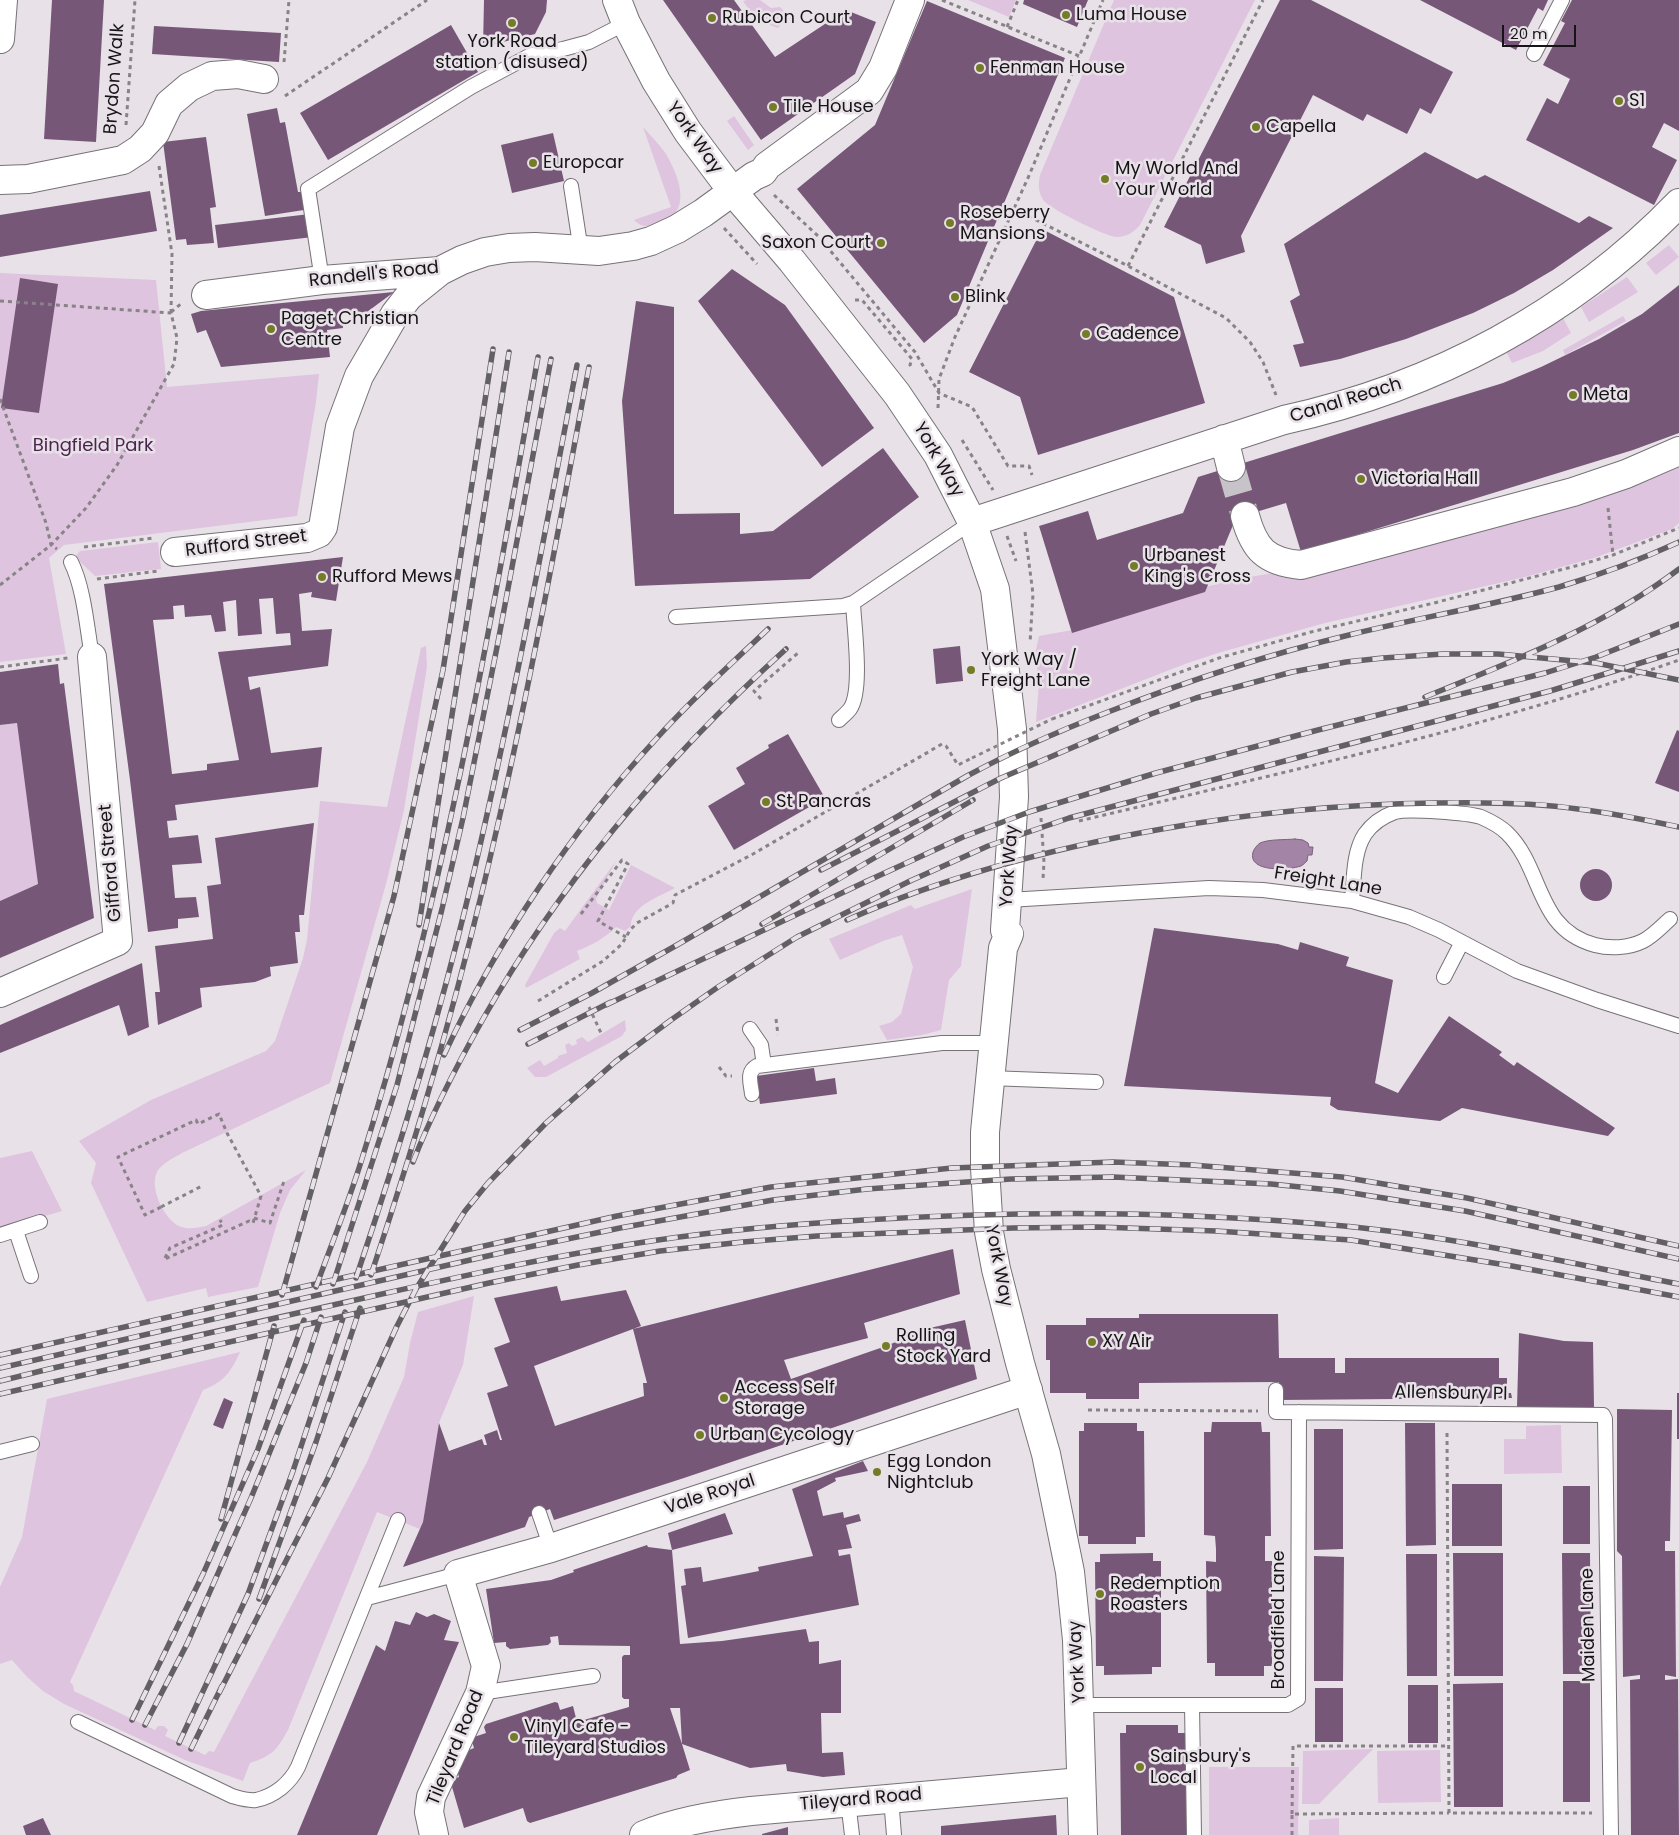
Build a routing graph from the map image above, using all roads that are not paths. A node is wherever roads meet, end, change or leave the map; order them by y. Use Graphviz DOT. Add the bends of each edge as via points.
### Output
graph roads {
  1 [pos="3,0"];
  2 [pos="1562,0"];
  3 [pos="908,1"];
  4 [pos="621,12"];
  5 [pos="0,39"];
  6 [pos="1534,54"];
  7 [pos="275,82"];
  8 [pos="751,178"];
  9 [pos="0,180"];
  10 [pos="571,186"];
  11 [pos="1679,203"];
  12 [pos="581,251"];
  13 [pos="440,271"];
  14 [pos="322,280"];
  15 [pos="206,295"];
  16 [pos="1224,439"];
  17 [pos="1679,451"];
  18 [pos="1231,467"];
  19 [pos="1245,516"];
  20 [pos="972,522"];
  21 [pos="171,561"];
  22 [pos="71,562"];
  23 [pos="853,603"];
  24 [pos="676,617"];
  25 [pos="92,657"];
  26 [pos="839,720"];
  27 [pos="1008,900"];
  28 [pos="1352,901"];
  29 [pos="1670,919"];
  30 [pos="1462,942"];
  31 [pos="1444,977"];
  32 [pos="0,993"];
  33 [pos="1679,1026"];
  34 [pos="750,1029"];
  35 [pos="993,1043"];
  36 [pos="764,1065"];
  37 [pos="989,1078"];
  38 [pos="1096,1082"];
  39 [pos="752,1094"];
  40 [pos="40,1222"];
  41 [pos="16,1231"];
  42 [pos="0,1235"];
  43 [pos="31,1276"];
  44 [pos="1028,1390"];
  45 [pos="1276,1390"];
  46 [pos="1299,1412"];
  47 [pos="1603,1415"];
  48 [pos="32,1444"];
  49 [pos="0,1452"];
  50 [pos="539,1513"];
  51 [pos="398,1520"];
  52 [pos="551,1548"];
  53 [pos="458,1574"];
  54 [pos="367,1598"];
  55 [pos="593,1676"];
  56 [pos="480,1693"];
  57 [pos="1080,1705"];
  58 [pos="1192,1706"];
  59 [pos="78,1722"];
  60 [pos="1081,1782"];
  61 [pos="891,1798"];
  62 [pos="848,1801"];
  63 [pos="434,1835"];
  64 [pos="644,1835"];
  65 [pos="852,1835"];
  66 [pos="894,1835"];
  67 [pos="1083,1835"];
  68 [pos="1194,1835"];
  69 [pos="1610,1835"];
  1 -- 5 [label="street"];
  2 -- 6 [label="lane"];
  3 -- 8 [label="street, Randell's Road" via="883,68 869,91"];
  4 -- 8 [label="street, York Way" via="688,132"];
  4 -- 14 [label="lane" via="589,42 531,55 471,87 308,189"];
  7 -- 9 [label="street" via="238,74 212,76 178,95 169,104 155,133 140,149 123,160 28,179"];
  8 -- 12 [label="street, Randell's Road" via="677,230 616,250"];
  8 -- 20 [label="street, York Way" via="792,260 896,394 938,455"];
  10 -- 12 [label="lane"];
  11 -- 16 [label="street, Canal Reach" via="1601,273 1560,303 1473,354 1393,388"];
  12 -- 13 [label="street, Randell's Road" via="509,248 485,252"];
  13 -- 14 [label="street, Randell's Road"];
  13 -- 21 [label="street, Rufford Street" via="410,296 395,314 359,376 340,427 323,526 319,533 307,538"];
  14 -- 15 [label="street, Randell's Road"];
  16 -- 18 [label="street"];
  16 -- 20 [label="street, Canal Reach"];
  17 -- 19 [label="street" via="1573,492 1302,565 1285,564 1270,557 1257,545"];
  20 -- 23 [label="lane"];
  20 -- 27 [label="street, York Way" via="995,589 1012,729 1014,797"];
  22 -- 25 [label="lane" via="80,587"];
  23 -- 24 [label="lane"];
  23 -- 26 [label="lane" via="855,697 850,709"];
  25 -- 32 [label="street, Gifford Street" via="118,941"];
  27 -- 28 [label="lane, Freight Lane" via="1209,888 1263,890"];
  27 -- 35 [label="street, York Way" via="1005,930 1009,934 1003,948"];
  28 -- 29 [label="lane" via="1357,852 1365,834 1381,818 1396,811 1463,813 1496,824 1519,846 1553,918 1584,942 1604,947 1626,946 1644,940"];
  28 -- 30 [label="lane, Freight Lane" via="1409,917"];
  30 -- 31 [label="lane"];
  30 -- 33 [label="lane, Freight Lane" via="1517,971"];
  34 -- 36 [label="lane" via="761,1045"];
  35 -- 36 [label="lane" via="942,1043"];
  35 -- 37 [label="street, York Way"];
  36 -- 39 [label="lane" via="754,1068 750,1074"];
  37 -- 38 [label="lane"];
  37 -- 44 [label="street, York Way" via="985,1154 989,1232"];
  40 -- 41 [label="lane"];
  41 -- 42 [label="lane"];
  41 -- 43 [label="lane"];
  44 -- 52 [label="street, Vale Royal"];
  44 -- 57 [label="street, York Way" via="1046,1454 1070,1572 1078,1640"];
  45 -- 46 [label="lane, Allensbury Pl" via="1276,1412"];
  46 -- 47 [label="lane, Allensbury Pl"];
  46 -- 58 [label="lane, Broadfield Lane" via="1298,1699 1288,1705"];
  47 -- 69 [label="lane, Maiden Lane"];
  48 -- 49 [label="lane"];
  50 -- 52 [label="lane"];
  51 -- 54 [label="lane"];
  52 -- 53 [label="street, Vale Royal"];
  53 -- 54 [label="lane, Vale Royal"];
  53 -- 56 [label="street, Tileyard Road" via="486,1666"];
  54 -- 59 [label="lane" via="298,1766 287,1784 266,1796 255,1800 232,1796"];
  55 -- 56 [label="lane"];
  56 -- 63 [label="street, Tileyard Road" via="431,1797 429,1812"];
  57 -- 58 [label="lane, Broadfield Lane"];
  57 -- 60 [label="street, York Way"];
  58 -- 68 [label="lane"];
  60 -- 61 [label="street, Tileyard Road"];
  60 -- 67 [label="street, York Way"];
  61 -- 62 [label="street, Tileyard Road"];
  61 -- 66 [label="lane"];
  62 -- 64 [label="street, Tileyard Road" via="716,1815"];
  62 -- 65 [label="lane"];
}
